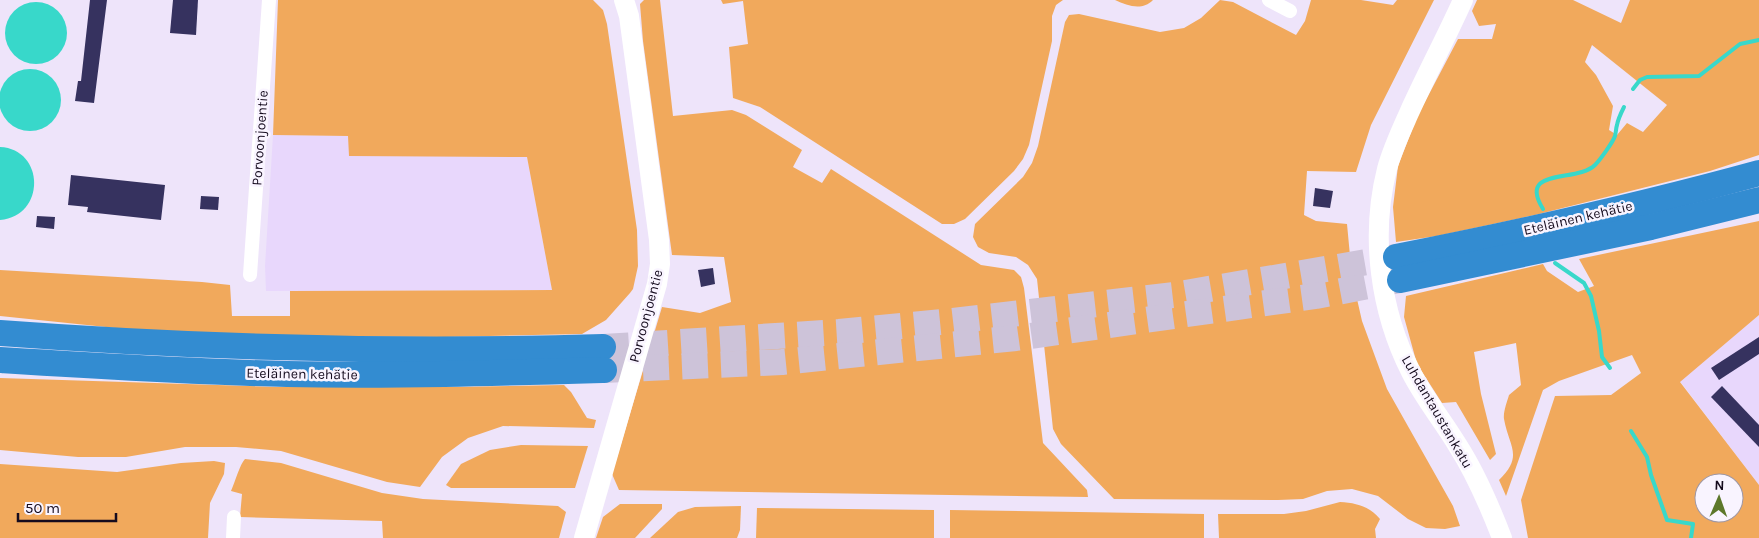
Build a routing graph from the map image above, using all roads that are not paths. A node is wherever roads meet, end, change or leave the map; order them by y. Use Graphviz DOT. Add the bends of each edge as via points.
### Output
graph roads {
  1 [pos="270,0"];
  2 [pos="624,0"];
  3 [pos="1269,0"];
  4 [pos="1463,0"];
  5 [pos="1290,10"];
  6 [pos="1751,174"];
  7 [pos="1754,202"];
  8 [pos="250,275"];
  9 [pos="0,331"];
  10 [pos="0,360"];
  11 [pos="234,517"];
  12 [pos="233,538"];
  13 [pos="584,538"];
  14 [pos="1502,538"];
  1 -- 8 [label="street, Porvoonjoentie"];
  2 -- 13 [label="street, Porvoonjoentie" via="629,16 660,264 656,288"];
  3 -- 5 [label="street"];
  4 -- 14 [label="street, Luhdantaustankatu" via="1405,122 1387,169 1379,234 1381,270 1396,339 1412,373 1459,447"];
  6 -- 7 [label="highway, Eteläinen kehätie" via="1476,242 1398,269 1615,235"];
  9 -- 10 [label="highway, Eteläinen kehätie" via="77,339 206,345 494,350 604,359 391,375 191,372"];
  11 -- 12 [label="street"];
}
